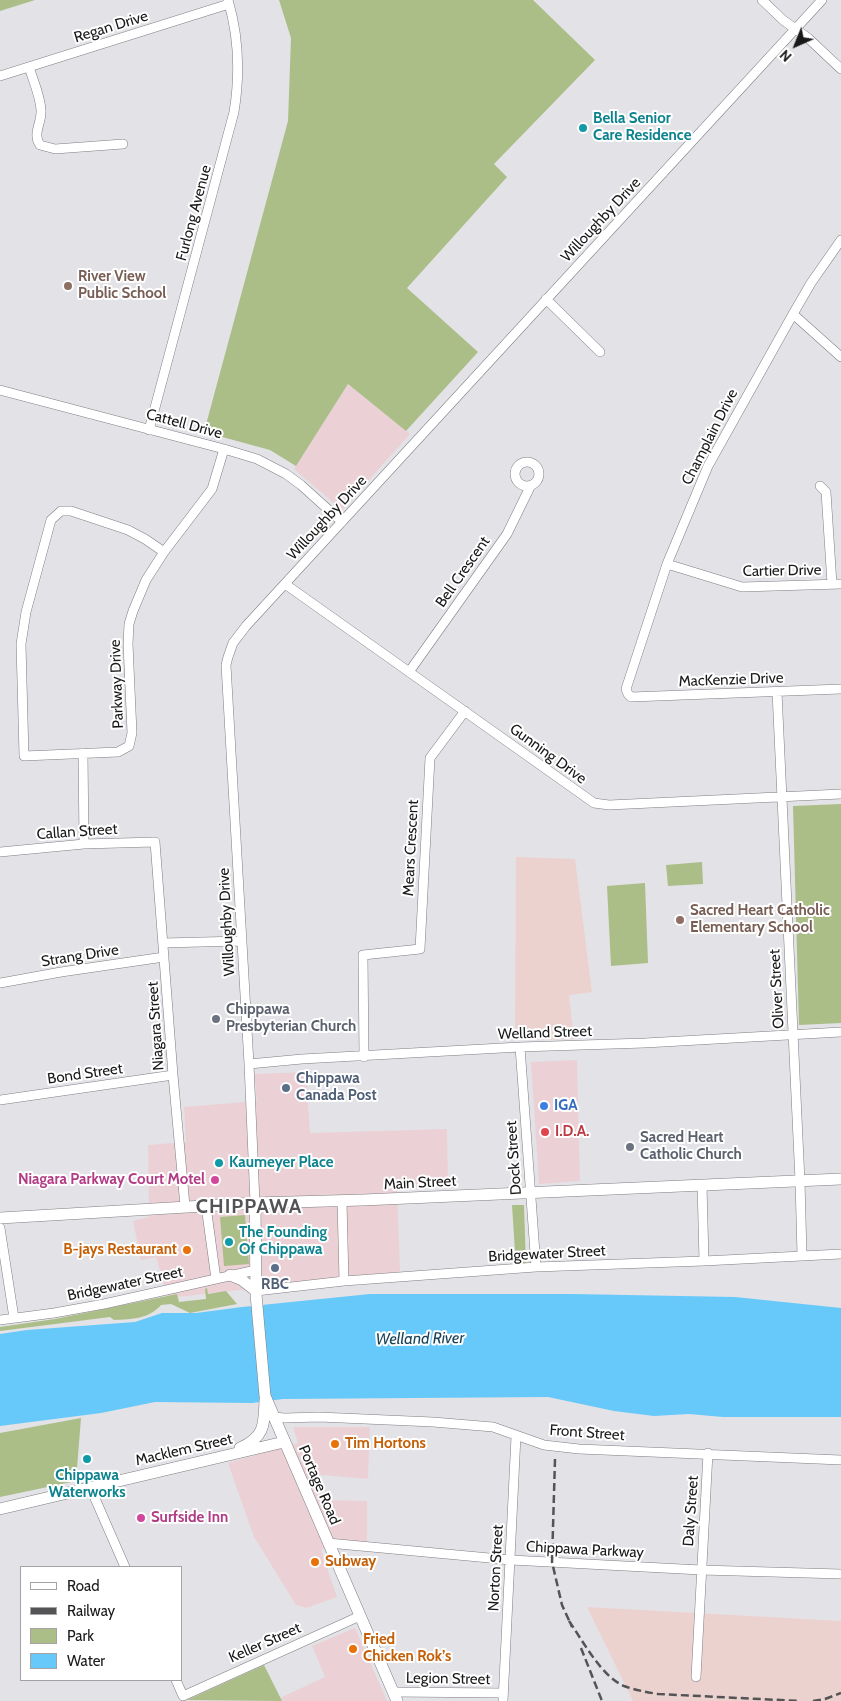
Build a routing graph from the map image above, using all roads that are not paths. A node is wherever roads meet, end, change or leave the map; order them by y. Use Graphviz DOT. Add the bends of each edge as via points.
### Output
graph roads {
  1 [pos="762,0"];
  2 [pos="822,0"];
  3 [pos="229,2"];
  4 [pos="795,29"];
  5 [pos="29,67"];
  6 [pos="841,69"];
  7 [pos="0,76"];
  8 [pos="122,144"];
  9 [pos="841,240"];
  10 [pos="546,299"];
  11 [pos="793,314"];
  12 [pos="600,352"];
  13 [pos="841,357"];
  14 [pos="0,390"];
  15 [pos="149,430"];
  16 [pos="224,449"];
  17 [pos="531,484"];
  18 [pos="820,486"];
  19 [pos="342,522"];
  20 [pos="164,552"];
  21 [pos="667,564"];
  22 [pos="285,584"];
  23 [pos="837,584"];
  24 [pos="409,672"];
  25 [pos="841,689"];
  26 [pos="626,690"];
  27 [pos="777,692"];
  28 [pos="465,711"];
  29 [pos="84,753"];
  30 [pos="841,794"];
  31 [pos="782,796"];
  32 [pos="156,842"];
  33 [pos="84,844"];
  34 [pos="0,852"];
  35 [pos="242,941"];
  36 [pos="163,943"];
  37 [pos="164,957"];
  38 [pos="0,983"];
  39 [pos="841,1032"];
  40 [pos="792,1034"];
  41 [pos="520,1047"];
  42 [pos="364,1057"];
  43 [pos="249,1064"];
  44 [pos="173,1076"];
  45 [pos="0,1100"];
  46 [pos="841,1179"];
  47 [pos="800,1181"];
  48 [pos="702,1185"];
  49 [pos="530,1193"];
  50 [pos="342,1201"];
  51 [pos="255,1203"];
  52 [pos="185,1206"];
  53 [pos="206,1206"];
  54 [pos="0,1218"];
  55 [pos="0,1228"];
  56 [pos="841,1254"];
  57 [pos="802,1255"];
  58 [pos="704,1261"];
  59 [pos="536,1267"];
  60 [pos="256,1270"];
  61 [pos="230,1276"];
  62 [pos="216,1279"];
  63 [pos="344,1281"];
  64 [pos="256,1293"];
  65 [pos="14,1318"];
  66 [pos="0,1320"];
  67 [pos="269,1417"];
  68 [pos="516,1436"];
  69 [pos="284,1442"];
  70 [pos="708,1453"];
  71 [pos="213,1459"];
  72 [pos="841,1460"];
  73 [pos="90,1488"];
  74 [pos="0,1509"];
  75 [pos="328,1543"];
  76 [pos="511,1560"];
  77 [pos="125,1566"];
  78 [pos="701,1570"];
  79 [pos="841,1574"];
  80 [pos="360,1616"];
  81 [pos="696,1677"];
  82 [pos="176,1681"];
  83 [pos="395,1696"];
  84 [pos="503,1697"];
  1 -- 4 [label="street"];
  2 -- 4 [label="street, Willoughby Drive"];
  3 -- 5 [label="street, Regan Drive"];
  3 -- 15 [label="street, Furlong Avenue" via="238,66 234,112"];
  4 -- 6 [label="street"];
  4 -- 10 [label="street, Willoughby Drive"];
  5 -- 7 [label="street, Regan Drive"];
  5 -- 8 [label="street" via="40,105 41,119 36,134 40,145 54,149"];
  9 -- 11 [label="street, Champlain Drive"];
  10 -- 12 [label="street"];
  10 -- 19 [label="street, Willoughby Drive"];
  11 -- 13 [label="street"];
  11 -- 21 [label="street, Champlain Drive" via="712,458"];
  14 -- 15 [label="street, Cattell Drive"];
  15 -- 16 [label="street, Cattell Drive"];
  16 -- 19 [label="street, Cattell Drive" via="257,459 286,474"];
  16 -- 20 [label="street, Parkway Drive" via="212,489"];
  17 -- 24 [label="street, Bell Crescent" via="507,534"];
  18 -- 23 [label="street" via="826,492"];
  19 -- 22 [label="street, Willoughby Drive"];
  20 -- 29 [label="street, Parkway Drive" via="140,590 130,624 131,743 118,752"];
  20 -- 29 [label="street" via="128,530 71,511 60,512 51,520 20,644 24,756"];
  21 -- 23 [label="street, Cartier Drive" via="742,587"];
  21 -- 26 [label="street, Champlain Drive"];
  22 -- 24 [label="street, Gunning Drive"];
  22 -- 35 [label="street, Willoughby Drive" via="234,643 226,666"];
  24 -- 28 [label="street, Gunning Drive"];
  25 -- 27 [label="street, MacKenzie Drive"];
  26 -- 27 [label="street, MacKenzie Drive" via="631,697"];
  27 -- 31 [label="street, Oliver Street"];
  28 -- 31 [label="street, Gunning Drive" via="588,800 600,804"];
  28 -- 42 [label="street, Mears Crescent" via="430,758 420,948 363,955"];
  29 -- 33 [label="street"];
  30 -- 31 [label="street, Gunning Drive"];
  31 -- 40 [label="street, Oliver Street"];
  32 -- 33 [label="street, Callan Street"];
  32 -- 36 [label="street, Niagara Street"];
  33 -- 34 [label="street, Callan Street"];
  35 -- 36 [label="street"];
  35 -- 43 [label="street, Willoughby Drive"];
  36 -- 37 [label="street, Niagara Street"];
  37 -- 38 [label="street, Strang Drive"];
  37 -- 44 [label="street, Niagara Street"];
  39 -- 40 [label="street, Welland Street"];
  40 -- 41 [label="street, Welland Street"];
  40 -- 47 [label="street, Oliver Street"];
  41 -- 42 [label="street, Welland Street"];
  41 -- 49 [label="street, Dock Street"];
  42 -- 43 [label="street, Welland Street"];
  43 -- 51 [label="street, Willoughby Drive"];
  44 -- 45 [label="street, Bond Street"];
  44 -- 52 [label="street, Niagara Street"];
  46 -- 47 [label="main road, Main Street"];
  47 -- 48 [label="main road, Main Street"];
  47 -- 57 [label="street, Oliver Street"];
  48 -- 49 [label="main road, Main Street"];
  48 -- 58 [label="street"];
  49 -- 50 [label="main road, Main Street"];
  49 -- 59 [label="street, Dock Street"];
  50 -- 51 [label="main road, Main Street"];
  50 -- 63 [label="street"];
  51 -- 53 [label="main road, Main Street"];
  51 -- 60 [label="main road, Portage Road"];
  52 -- 53 [label="main road, Main Street"];
  52 -- 54 [label="main road, Main Street"];
  53 -- 62 [label="street"];
  55 -- 65 [label="street"];
  56 -- 57 [label="street, Bridgewater Street"];
  57 -- 58 [label="street, Bridgewater Street"];
  58 -- 59 [label="street, Bridgewater Street"];
  59 -- 63 [label="street, Bridgewater Street"];
  60 -- 61 [label="street, Bridgewater Street"];
  60 -- 64 [label="main road, Portage Road"];
  61 -- 62 [label="street, Bridgewater Street"];
  61 -- 64 [label="main road" via="242,1280"];
  62 -- 65 [label="street, Bridgewater Street" via="104,1304"];
  63 -- 64 [label="street, Bridgewater Street"];
  64 -- 67 [label="main road, Portage Road"];
  65 -- 66 [label="street, Bridgewater Street"];
  67 -- 68 [label="street, Front Street" via="433,1422 493,1427"];
  67 -- 69 [label="main road, Portage Road"];
  67 -- 71 [label="main road" via="258,1437"];
  68 -- 70 [label="street, Front Street" via="544,1445 579,1449"];
  68 -- 76 [label="street, Norton Street"];
  69 -- 71 [label="main road, Macklem Street"];
  69 -- 75 [label="main road, Portage Road"];
  70 -- 72 [label="street, Front Street"];
  70 -- 78 [label="street, Daly Street"];
  71 -- 73 [label="main road, Macklem Street"];
  73 -- 74 [label="main road, Macklem Street"];
  73 -- 77 [label="street"];
  75 -- 76 [label="street, Chippawa Parkway"];
  75 -- 80 [label="main road, Portage Road"];
  76 -- 78 [label="street, Chippawa Parkway"];
  76 -- 84 [label="street, Norton Street"];
  78 -- 79 [label="street, Chippawa Parkway"];
  78 -- 81 [label="street, Daly Street"];
  80 -- 82 [label="street, Keller Street" via="183,1696"];
  80 -- 83 [label="main road, Portage Road"];
  83 -- 84 [label="street, Legion Street"];
}
